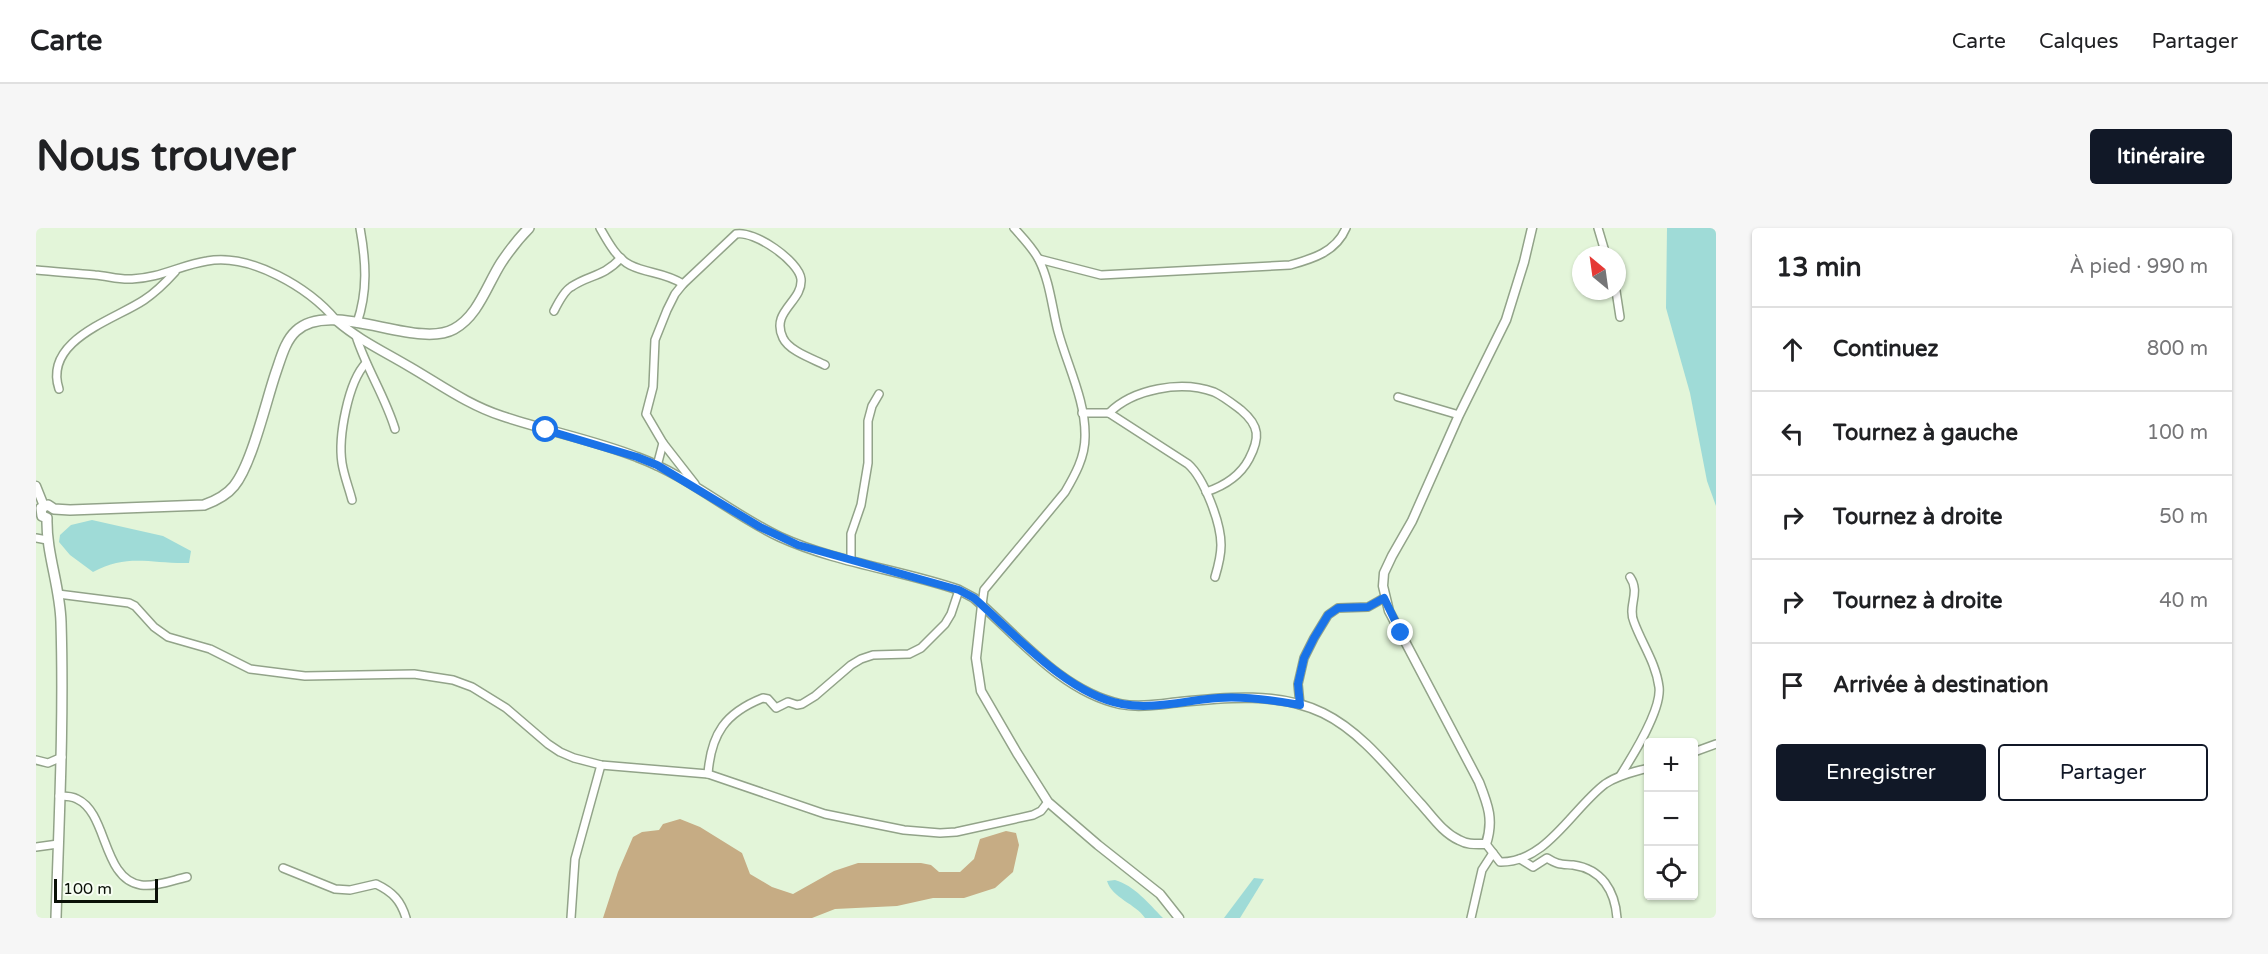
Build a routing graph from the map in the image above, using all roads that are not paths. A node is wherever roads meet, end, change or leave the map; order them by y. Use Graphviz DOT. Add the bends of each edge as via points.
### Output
graph roads {
  1 [pos="360,228"];
  2 [pos="529,228"];
  3 [pos="600,228"];
  4 [pos="1014,228"];
  5 [pos="1346,228"];
  6 [pos="1532,228"];
  7 [pos="1598,228"];
  8 [pos="737,231"];
  9 [pos="1603,246"];
  10 [pos="621,258"];
  11 [pos="1039,260"];
  12 [pos="36,270"];
  13 [pos="176,271"];
  14 [pos="683,284"];
  15 [pos="1617,300"];
  16 [pos="554,311"];
  17 [pos="1620,317"];
  18 [pos="337,321"];
  19 [pos="357,323"];
  20 [pos="356,336"];
  21 [pos="366,363"];
  22 [pos="825,365"];
  23 [pos="59,389"];
  24 [pos="879,394"];
  25 [pos="1398,397"];
  26 [pos="1082,413"];
  27 [pos="1109,413"];
  28 [pos="1459,415"];
  29 [pos="395,429"];
  30 [pos="663,443"];
  31 [pos="657,465"];
  32 [pos="36,486"];
  33 [pos="699,490"];
  34 [pos="1206,492"];
  35 [pos="352,500"];
  36 [pos="49,508"];
  37 [pos="36,537"];
  38 [pos="47,540"];
  39 [pos="851,561"];
  40 [pos="1215,577"];
  41 [pos="1630,578"];
  42 [pos="959,590"];
  43 [pos="58,594"];
  44 [pos="1384,598"];
  45 [pos="982,605"];
  46 [pos="1300,705"];
  47 [pos="1716,744"];
  48 [pos="1698,751"];
  49 [pos="62,757"];
  50 [pos="36,760"];
  51 [pos="601,765"];
  52 [pos="1644,769"];
  53 [pos="708,774"];
  54 [pos="1620,776"];
  55 [pos="59,796"];
  56 [pos="1048,802"];
  57 [pos="57,844"];
  58 [pos="1486,844"];
  59 [pos="36,847"];
  60 [pos="1493,853"];
  61 [pos="1520,859"];
  62 [pos="283,868"];
  63 [pos="187,877"];
  64 [pos="56,918"];
  65 [pos="406,918"];
  66 [pos="571,918"];
  67 [pos="1179,918"];
  68 [pos="1471,918"];
  69 [pos="1617,918"];
  1 -- 19 [label="street" via="366,282"];
  2 -- 19 [label="highway" via="501,262 474,310 455,328 434,335"];
  3 -- 10 [label="street"];
  4 -- 11 [label="street"];
  5 -- 11 [label="street" via="1320,256 1290,265 1101,275"];
  6 -- 28 [label="main road" via="1506,320"];
  7 -- 9 [label="street"];
  8 -- 14 [label="street"];
  8 -- 22 [label="street" via="755,236 799,273 798,294 780,320 782,337 790,346"];
  10 -- 14 [label="street"];
  10 -- 16 [label="street" via="605,272 571,287"];
  11 -- 26 [label="street"];
  12 -- 13 [label="street" via="130,280"];
  13 -- 18 [label="street" via="214,260 253,266 297,287"];
  13 -- 23 [label="street" via="147,298 87,330 74,343 56,368"];
  14 -- 30 [label="street" via="659,326 653,351 653,387 646,414"];
  15 -- 17 [label="street"];
  18 -- 19 [label="highway"];
  18 -- 20 [label="main road"];
  18 -- 36 [label="highway" via="319,320 294,332 245,469 222,497 204,505"];
  20 -- 21 [label="street"];
  20 -- 31 [label="main road" via="477,407"];
  21 -- 29 [label="street"];
  21 -- 35 [label="street" via="356,375 342,439 342,464"];
  24 -- 39 [label="street" via="868,422 868,463 851,534"];
  25 -- 28 [label="street"];
  26 -- 27 [label="street"];
  26 -- 45 [label="street" via="1085,447 1075,475 984,590"];
  27 -- 34 [label="street" via="1188,464"];
  27 -- 34 [label="street" via="1143,392 1175,388 1214,392 1245,414 1256,428 1252,452 1233,479"];
  28 -- 44 [label="main road" via="1384,573"];
  30 -- 31 [label="street"];
  30 -- 33 [label="street"];
  31 -- 33 [label="main road"];
  32 -- 36 [label="main road"];
  33 -- 39 [label="main road" via="781,538"];
  34 -- 40 [label="street" via="1221,543"];
  36 -- 38 [label="highway" via="52,516 47,518"];
  37 -- 38 [label="street"];
  38 -- 43 [label="highway"];
  39 -- 42 [label="main road"];
  41 -- 54 [label="street" via="1635,587 1632,617 1659,689 1648,727"];
  42 -- 45 [label="main road"];
  42 -- 53 [label="street" via="945,624 915,651 867,656 802,704 788,702 775,708 763,698 730,718 714,737"];
  43 -- 49 [label="highway"];
  43 -- 51 [label="street" via="129,603 168,637 210,649 250,669 305,676 414,674 453,680 506,708 560,752"];
  44 -- 46 [label="street" via="1368,607 1338,608 1328,615 1304,658 1298,684"];
  44 -- 58 [label="main road" via="1479,782 1490,817"];
  45 -- 46 [label="main road" via="1057,672 1106,700 1142,705 1254,698"];
  45 -- 56 [label="main road" via="976,658 981,691"];
  46 -- 58 [label="main road" via="1340,722 1359,738 1450,835 1472,845"];
  47 -- 48 [label="street"];
  49 -- 50 [label="street" via="48,762"];
  49 -- 55 [label="highway"];
  51 -- 53 [label="street"];
  51 -- 66 [label="street" via="575,859"];
  52 -- 54 [label="street"];
  53 -- 56 [label="street" via="825,814 940,833 1033,815"];
  54 -- 61 [label="street" via="1593,794 1545,844"];
  55 -- 57 [label="highway"];
  55 -- 63 [label="street" via="76,798 87,807 115,864 129,881 142,885"];
  56 -- 67 [label="main road" via="1160,894"];
  57 -- 59 [label="street"];
  57 -- 64 [label="highway"];
  58 -- 60 [label="street"];
  60 -- 61 [label="street" via="1500,862"];
  60 -- 68 [label="street" via="1482,870"];
  61 -- 69 [label="street" via="1533,867 1546,858 1556,864 1590,870 1607,883"];
  62 -- 65 [label="street" via="335,889 376,884 396,897"];
}
